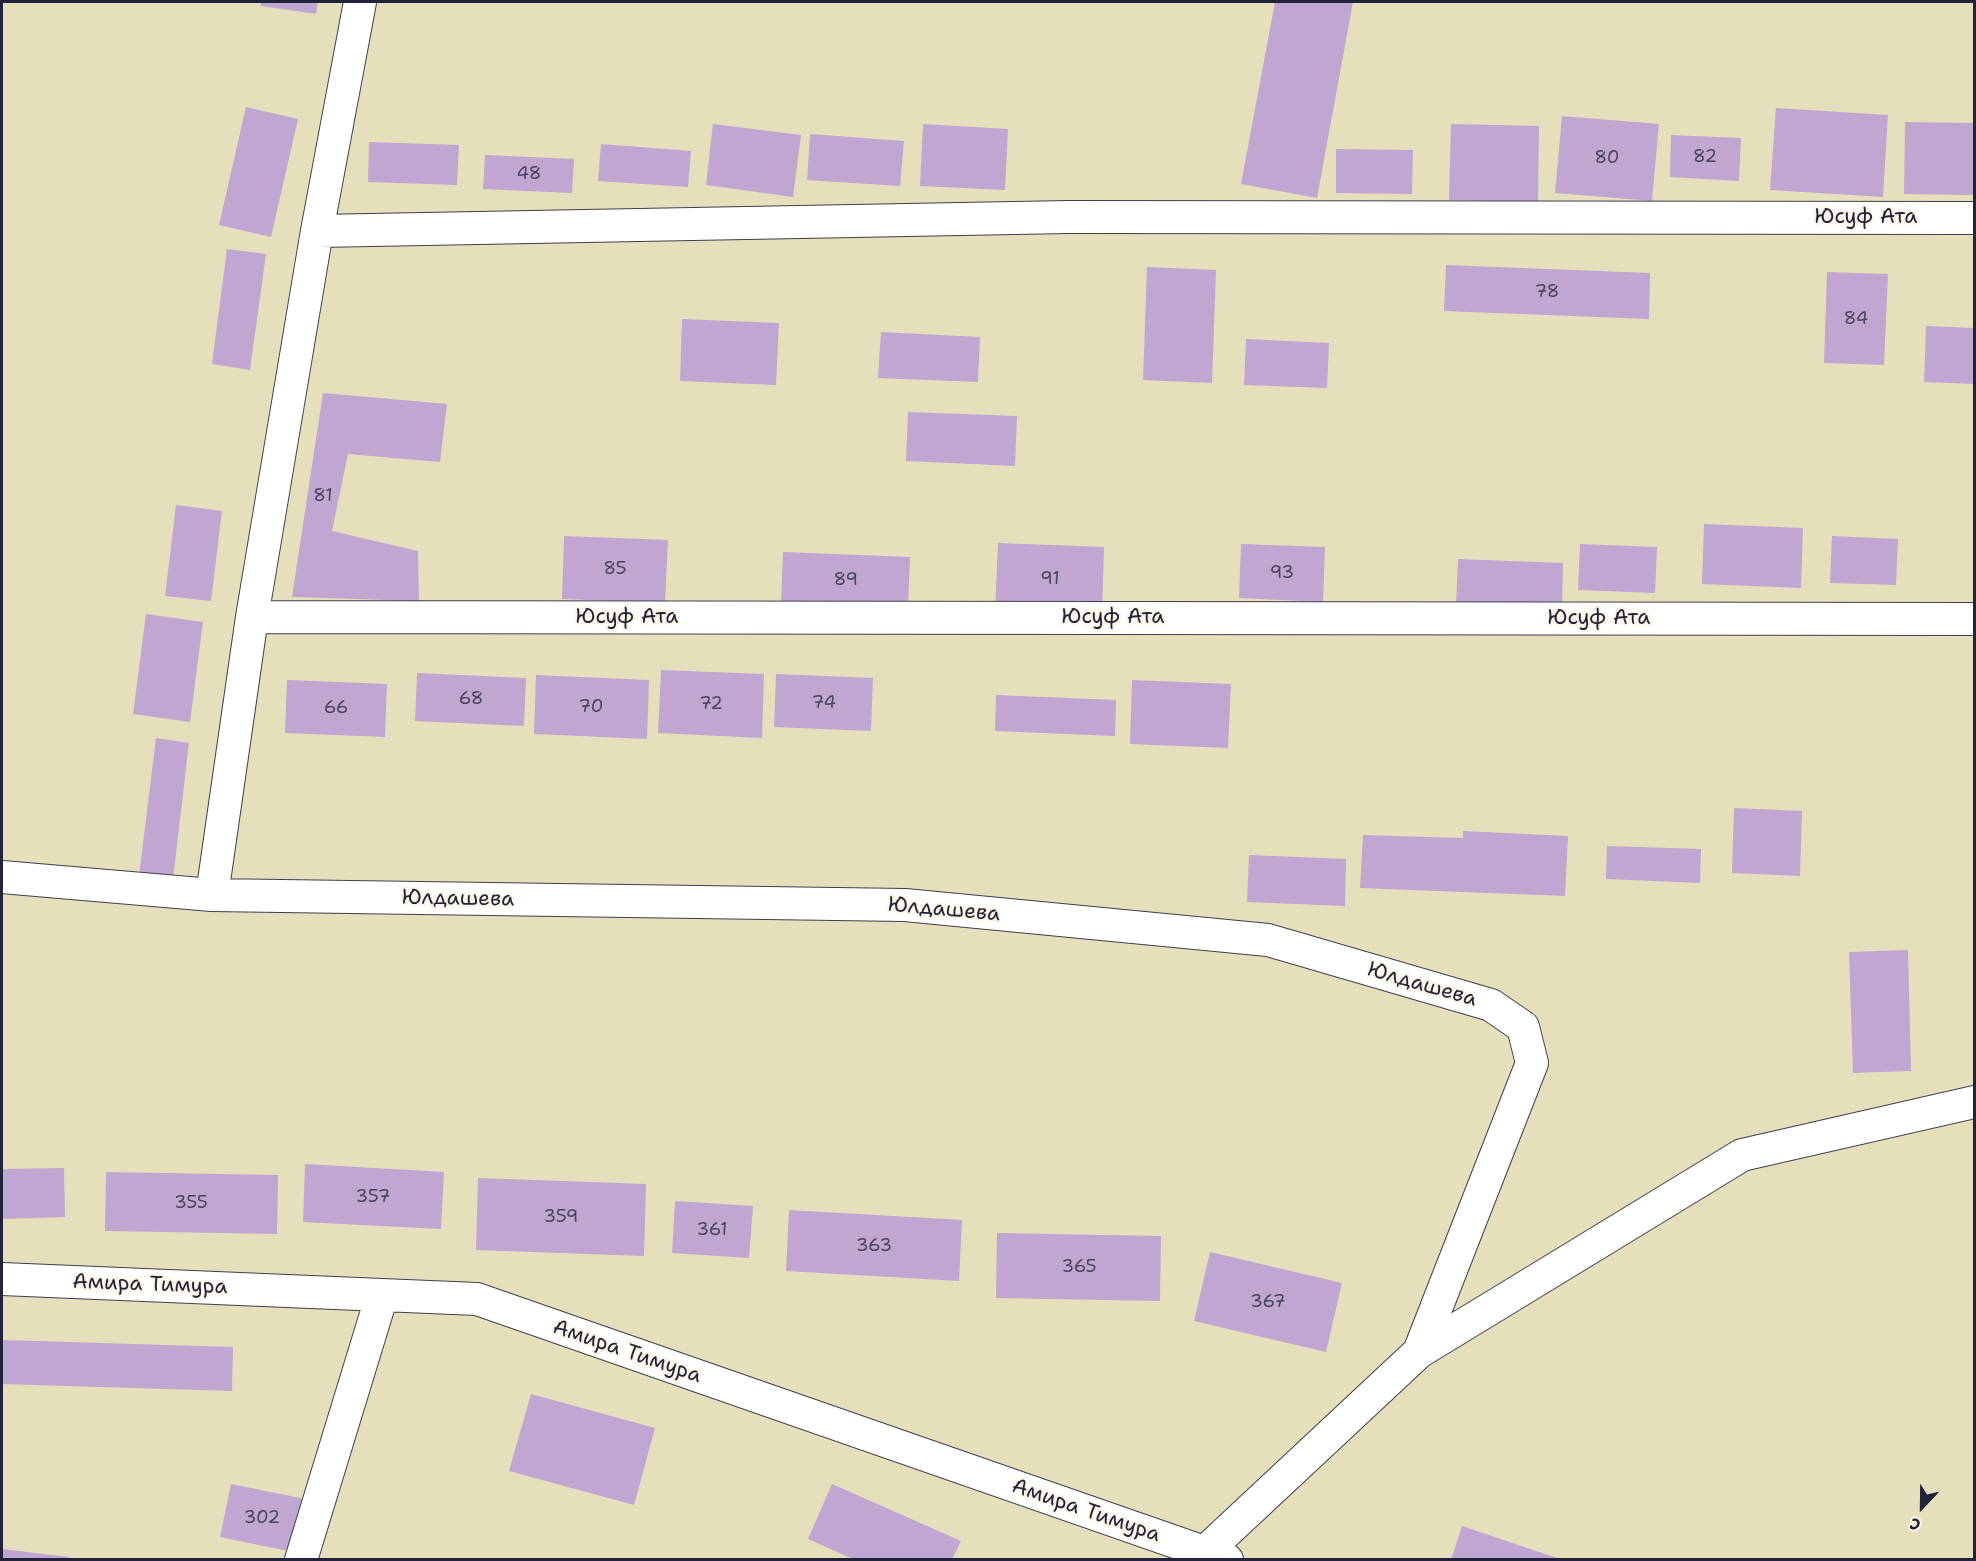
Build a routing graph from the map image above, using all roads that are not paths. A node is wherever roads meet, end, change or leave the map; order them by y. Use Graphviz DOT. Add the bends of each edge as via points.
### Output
graph roads {
  1 [pos="360,2"];
  2 [pos="1974,218"];
  3 [pos="317,231"];
  4 [pos="252,617"];
  5 [pos="1974,620"];
  6 [pos="2,878"];
  7 [pos="212,896"];
  8 [pos="1974,1102"];
  9 [pos="2,1279"];
  10 [pos="382,1295"];
  11 [pos="1419,1352"];
  12 [pos="1216,1556"];
  13 [pos="301,1560"];
  1 -- 3 [label="street"];
  2 -- 3 [label="street, Юсуф Ата" via="1068,217"];
  3 -- 4 [label="street"];
  4 -- 5 [label="street, Юсуф Ата"];
  4 -- 7 [label="street"];
  6 -- 7 [label="street, Юлдашева"];
  7 -- 11 [label="street, Юлдашева" via="905,905 1268,940 1491,1005 1523,1027 1532,1063"];
  8 -- 11 [label="street" via="1742,1155"];
  9 -- 10 [label="street, Амира Тимура"];
  10 -- 12 [label="street, Амира Тимура" via="477,1299"];
  10 -- 13 [label="street"];
  11 -- 12 [label="street"];
}
